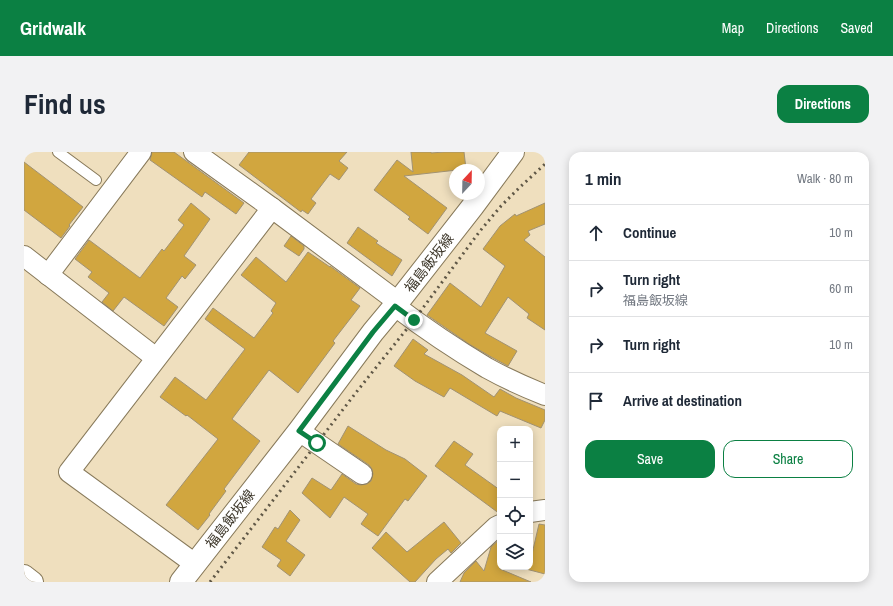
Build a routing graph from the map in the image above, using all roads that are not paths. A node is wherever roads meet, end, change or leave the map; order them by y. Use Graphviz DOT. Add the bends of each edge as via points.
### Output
graph roads {
  1 [pos="58,152"];
  2 [pos="141,152"];
  3 [pos="194,152"];
  4 [pos="513,152"];
  5 [pos="96,180"];
  6 [pos="272,208"];
  7 [pos="24,256"];
  8 [pos="48,275"];
  9 [pos="397,304"];
  10 [pos="156,358"];
  11 [pos="545,395"];
  12 [pos="299,431"];
  13 [pos="362,474"];
  14 [pos="545,510"];
  15 [pos="533,512"];
  16 [pos="497,526"];
  17 [pos="24,575"];
  18 [pos="190,576"];
  19 [pos="33,582"];
  20 [pos="437,582"];
  1 -- 5 [label="lane"];
  2 -- 8 [label="street"];
  3 -- 6 [label="street"];
  4 -- 9 [label="main road, 福島飯坂線"];
  6 -- 9 [label="street"];
  6 -- 10 [label="street"];
  7 -- 8 [label="street"];
  8 -- 10 [label="street"];
  9 -- 11 [label="street" via="414,320 487,368"];
  9 -- 12 [label="main road, 福島飯坂線"];
  10 -- 18 [label="street" via="69,472"];
  12 -- 13 [label="street"];
  12 -- 18 [label="main road, 福島飯坂線"];
  14 -- 15 [label="street"];
  16 -- 20 [label="street"];
  17 -- 19 [label="street"];
}
